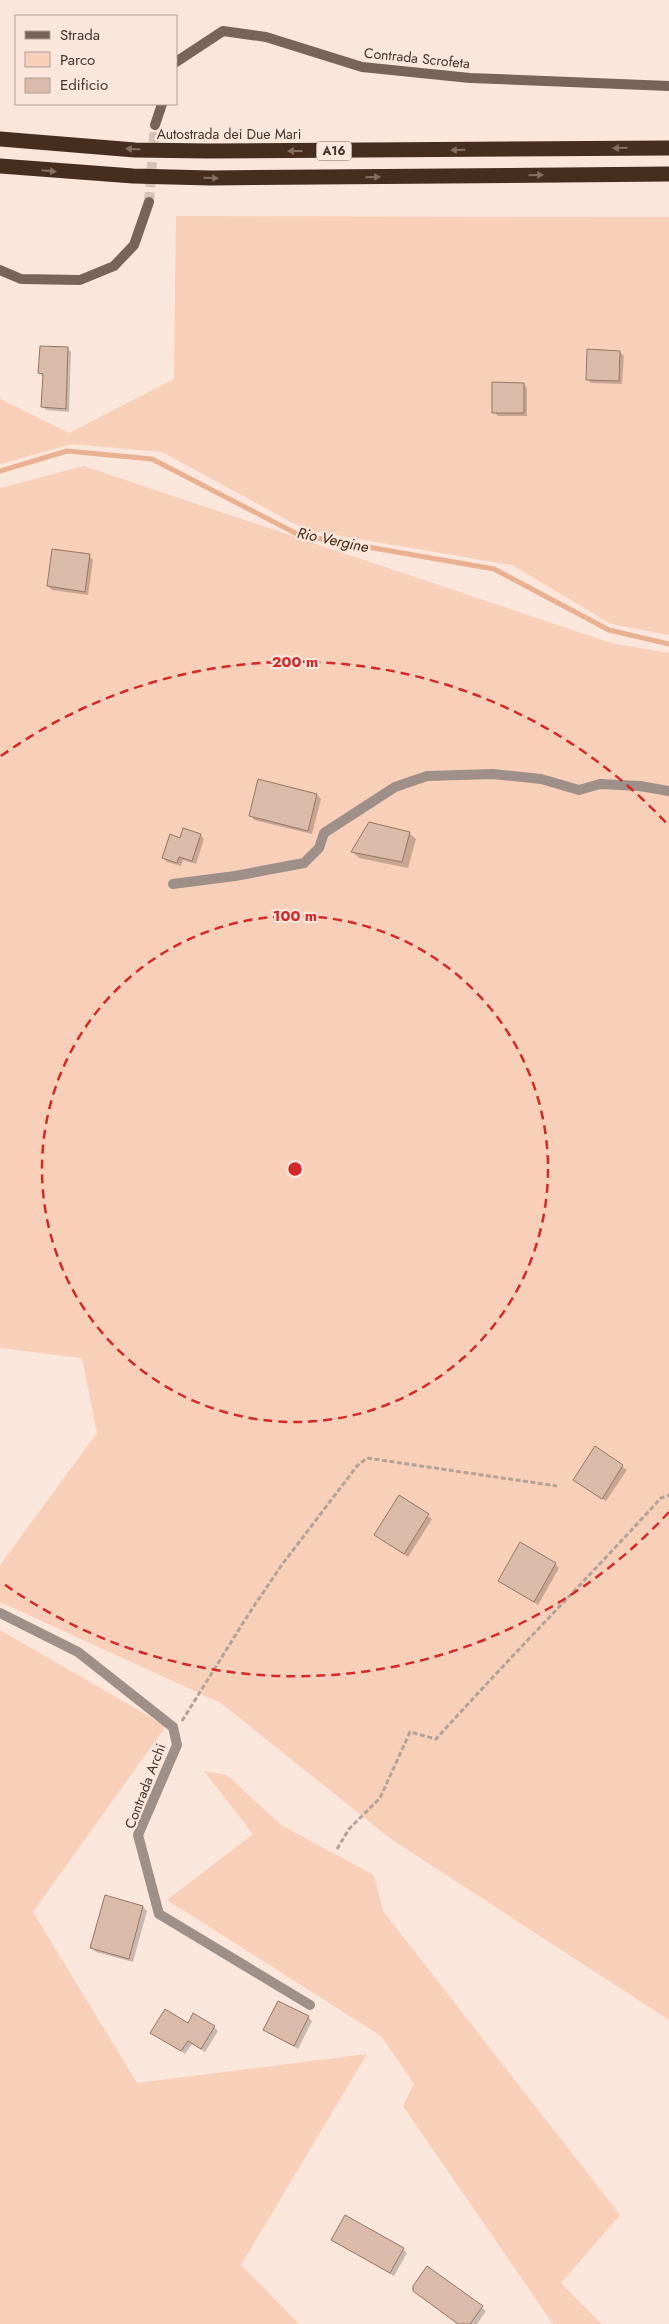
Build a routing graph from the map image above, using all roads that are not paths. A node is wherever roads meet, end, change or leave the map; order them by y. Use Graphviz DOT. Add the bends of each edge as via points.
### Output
graph roads {
  1 [pos="178,61"];
  2 [pos="669,86"];
  3 [pos="162,105"];
  4 [pos="155,125"];
  5 [pos="0,139"];
  6 [pos="669,148"];
  7 [pos="0,166"];
  8 [pos="669,174"];
  9 [pos="149,202"];
  10 [pos="0,270"];
  11 [pos="669,792"];
  12 [pos="172,884"];
  13 [pos="0,1613"];
  14 [pos="310,2005"];
  1 -- 2 [label="street, Contrada Scrofeta" via="224,31 266,37 362,67 470,78"];
  3 -- 4 [label="street"];
  6 -- 5 [label="highway, Autostrada dei Due Mari / A16, one-way" via="209,151 135,150"];
  7 -- 8 [label="highway, A16, one-way" via="124,176 210,178"];
  9 -- 10 [label="street" via="134,245 114,266 80,280 21,279"];
  11 -- 12 [label="street" via="640,786 600,784 578,790 541,779 493,774 427,776 395,787 324,833 319,848 304,863"];
  13 -- 14 [label="street, Contrada Archi" via="78,1652 173,1727 177,1745 138,1835 159,1914"];
}
